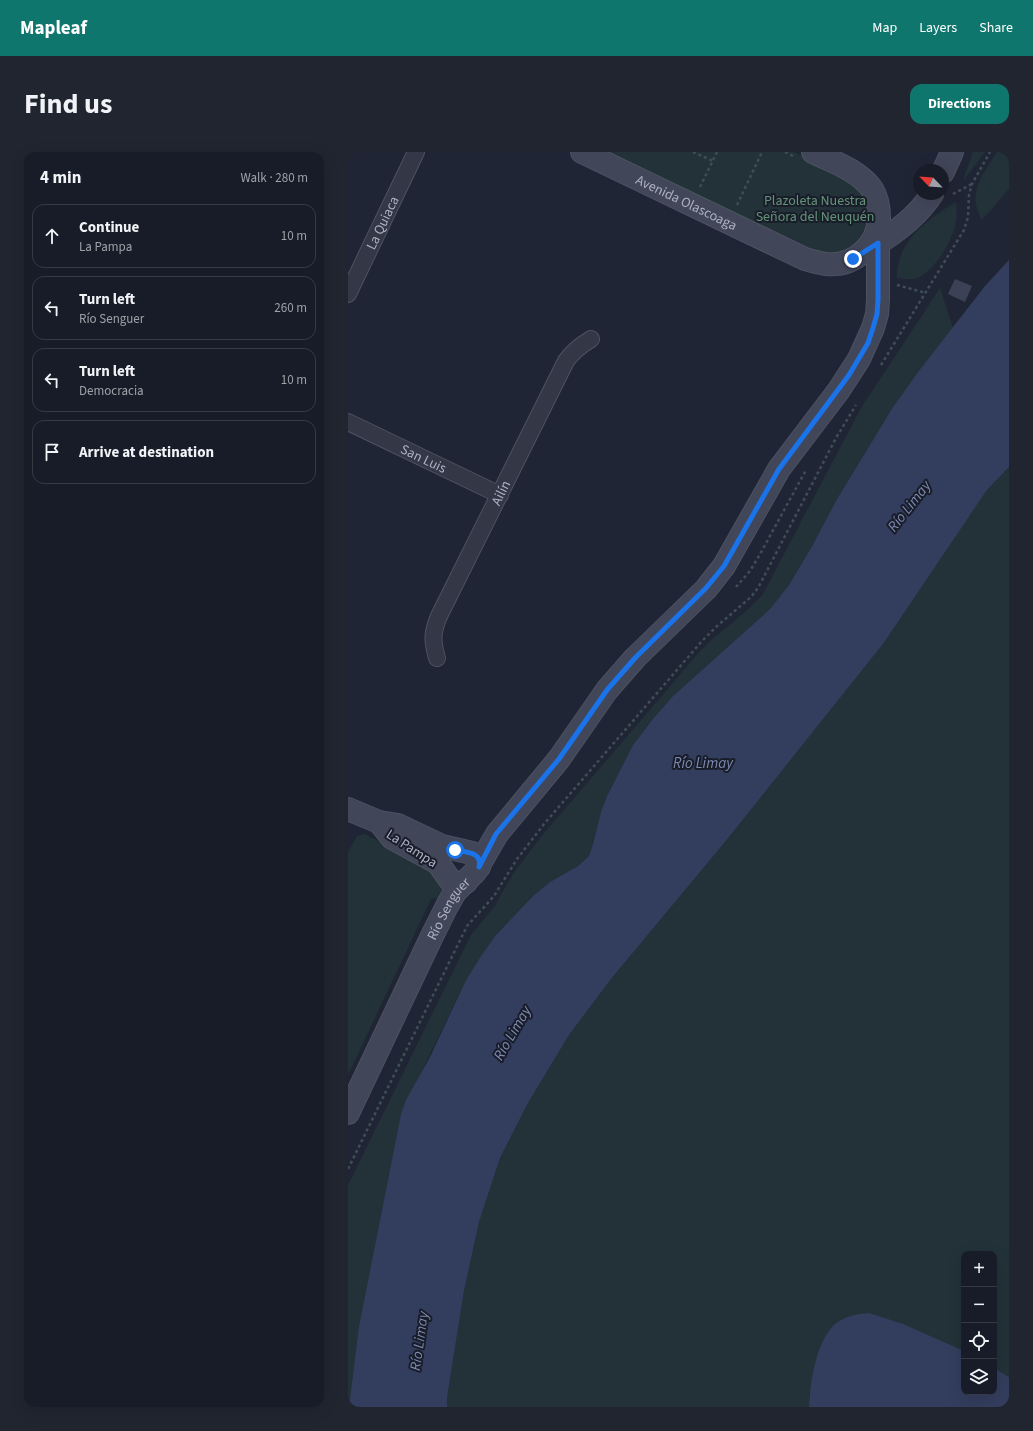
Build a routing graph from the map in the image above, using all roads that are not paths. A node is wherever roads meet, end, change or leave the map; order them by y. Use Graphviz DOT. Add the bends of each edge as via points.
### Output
graph roads {
  1 [pos="416,152"];
  2 [pos="582,152"];
  3 [pos="952,152"];
  4 [pos="806,155"];
  5 [pos="947,164"];
  6 [pos="934,200"];
  7 [pos="873,240"];
  8 [pos="348,294"];
  9 [pos="591,339"];
  10 [pos="348,422"];
  11 [pos="500,495"];
  12 [pos="437,658"];
  13 [pos="350,815"];
  14 [pos="378,822"];
  15 [pos="473,874"];
  16 [pos="348,1113"];
  1 -- 8 [label="street, La Quiaca"];
  2 -- 7 [label="main road, Avenida Olascoaga" via="805,259 827,264 841,263 853,259"];
  3 -- 5 [label="main road"];
  4 -- 7 [label="main road" via="846,168 865,181 877,200 879,212"];
  6 -- 7 [label="main road, Avenida Olascoaga" via="896,230"];
  7 -- 15 [label="main road, Río Senguer" via="877,314 868,343 849,375 779,469 724,566 706,588 635,658 607,690 559,759 496,834"];
  9 -- 11 [label="street, Ailín" via="578,347 566,361"];
  10 -- 11 [label="street, San Luis"];
  11 -- 12 [label="street, Ailín" via="436,625 433,641"];
  13 -- 14 [label="main road, La Pampa"];
  14 -- 15 [label="main road, La Pampa" via="392,838 438,863 450,880 457,882"];
  14 -- 15 [label="main road, La Pampa" via="398,825 442,846 478,856"];
  15 -- 16 [label="main road, Río Senguer" via="455,892 447,906"];
}
